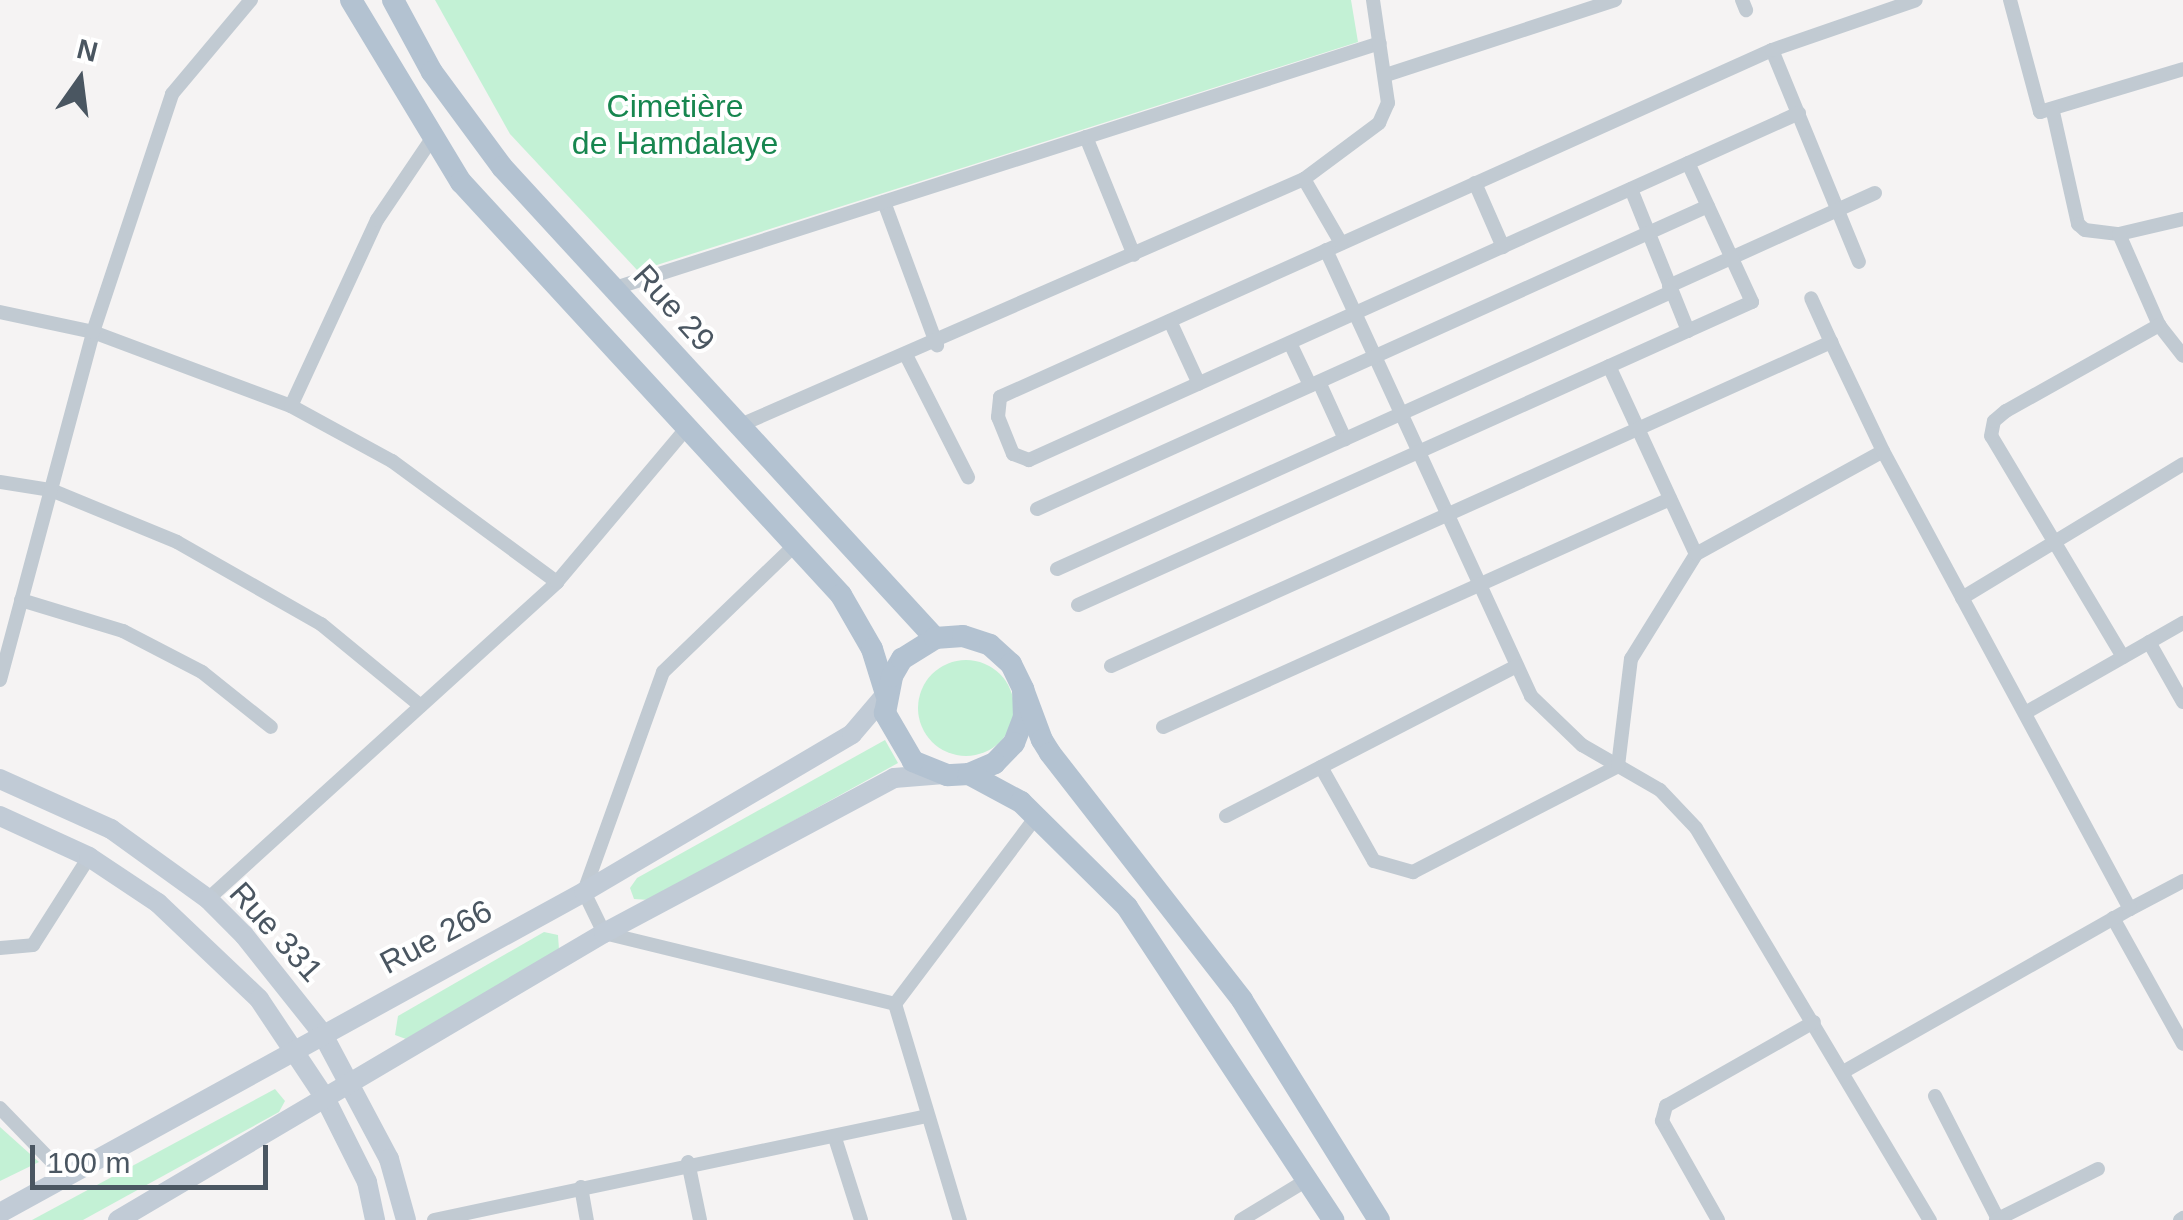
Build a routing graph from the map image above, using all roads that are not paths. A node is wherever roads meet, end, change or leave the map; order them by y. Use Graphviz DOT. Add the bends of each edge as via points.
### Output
graph roads {
  1 [pos="251,0"];
  2 [pos="351,0"];
  3 [pos="393,0"];
  4 [pos="1373,0"];
  5 [pos="1615,0"];
  6 [pos="1916,0"];
  7 [pos="2010,0"];
  8 [pos="1380,43"];
  9 [pos="1772,50"];
  10 [pos="2183,68"];
  11 [pos="1386,75"];
  12 [pos="2053,112"];
  13 [pos="1799,114"];
  14 [pos="1086,137"];
  15 [pos="430,140"];
  16 [pos="1688,163"];
  17 [pos="1304,179"];
  18 [pos="1474,184"];
  19 [pos="1631,189"];
  20 [pos="1876,193"];
  21 [pos="884,202"];
  22 [pos="1708,206"];
  23 [pos="1842,208"];
  24 [pos="2183,219"];
  25 [pos="1648,233"];
  26 [pos="2119,234"];
  27 [pos="1342,244"];
  28 [pos="1504,246"];
  29 [pos="1326,250"];
  30 [pos="1134,255"];
  31 [pos="1732,258"];
  32 [pos="1859,262"];
  33 [pos="612,289"];
  34 [pos="1670,289"];
  35 [pos="1811,298"];
  36 [pos="0,312"];
  37 [pos="1355,314"];
  38 [pos="1170,320"];
  39 [pos="2159,325"];
  40 [pos="1688,331"];
  41 [pos="93,332"];
  42 [pos="1831,342"];
  43 [pos="1290,343"];
  44 [pos="936,344"];
  45 [pos="1375,356"];
  46 [pos="2183,356"];
  47 [pos="907,358"];
  48 [pos="1609,366"];
  49 [pos="1314,383"];
  50 [pos="1199,384"];
  51 [pos="291,406"];
  52 [pos="1402,414"];
  53 [pos="736,427"];
  54 [pos="686,429"];
  55 [pos="1638,429"];
  56 [pos="1345,439"];
  57 [pos="1883,451"];
  58 [pos="1419,452"];
  59 [pos="2183,464"];
  60 [pos="968,477"];
  61 [pos="0,482"];
  62 [pos="51,490"];
  63 [pos="1670,499"];
  64 [pos="1037,509"];
  65 [pos="1448,515"];
  66 [pos="2057,541"];
  67 [pos="795,545"];
  68 [pos="1696,554"];
  69 [pos="1057,569"];
  70 [pos="557,582"];
  71 [pos="1480,584"];
  72 [pos="1962,598"];
  73 [pos="21,600"];
  74 [pos="1078,606"];
  75 [pos="2183,623"];
  76 [pos="935,638"];
  77 [pos="2149,642"];
  78 [pos="2124,657"];
  79 [pos="1112,666"];
  80 [pos="1517,666"];
  81 [pos="0,680"];
  82 [pos="1023,689"];
  83 [pos="886,694"];
  84 [pos="2183,702"];
  85 [pos="421,706"];
  86 [pos="2025,713"];
  87 [pos="270,727"];
  88 [pos="1163,727"];
  89 [pos="1618,766"];
  90 [pos="1321,767"];
  91 [pos="958,774"];
  92 [pos="0,779"];
  93 [pos="0,816"];
  94 [pos="1036,816"];
  95 [pos="1226,816"];
  96 [pos="89,856"];
  97 [pos="2183,881"];
  98 [pos="584,892"];
  99 [pos="208,899"];
  100 [pos="2130,909"];
  101 [pos="2113,918"];
  102 [pos="604,933"];
  103 [pos="0,948"];
  104 [pos="894,1004"];
  105 [pos="1814,1022"];
  106 [pos="322,1032"];
  107 [pos="2183,1044"];
  108 [pos="294,1050"];
  109 [pos="1843,1072"];
  110 [pos="350,1083"];
  111 [pos="1934,1096"];
  112 [pos="325,1098"];
  113 [pos="0,1108"];
  114 [pos="928,1116"];
  115 [pos="835,1138"];
  116 [pos="688,1162"];
  117 [pos="2098,1169"];
  118 [pos="64,1175"];
  119 [pos="1307,1180"];
  120 [pos="580,1187"];
  121 [pos="0,1213"];
  122 [pos="118,1220"];
  123 [pos="375,1220"];
  124 [pos="406,1220"];
  125 [pos="434,1220"];
  126 [pos="587,1220"];
  127 [pos="700,1220"];
  128 [pos="861,1220"];
  129 [pos="960,1220"];
  130 [pos="1241,1220"];
  131 [pos="1333,1220"];
  132 [pos="1379,1220"];
  133 [pos="1718,1220"];
  134 [pos="1930,1220"];
  135 [pos="1997,1220"];
  1 -- 41 [label="street" via="172,94"];
  2 -- 15 [label="main road"];
  3 -- 33 [label="main road, Rue 29" via="432,72 502,167"];
  4 -- 8 [label="street"];
  5 -- 11 [label="street"];
  6 -- 9 [label="street"];
  7 -- 12 [label="street" via="2037,111"];
  8 -- 11 [label="street"];
  8 -- 14 [label="street"];
  9 -- 13 [label="street"];
  9 -- 18 [label="street"];
  10 -- 12 [label="street"];
  11 -- 17 [label="street" via="1388,103 1379,123"];
  12 -- 26 [label="street" via="2078,224 2094,234"];
  13 -- 16 [label="street"];
  13 -- 23 [label="street"];
  14 -- 21 [label="street"];
  14 -- 30 [label="street"];
  15 -- 51 [label="street" via="377,220"];
  15 -- 54 [label="main road"];
  16 -- 19 [label="street"];
  16 -- 22 [label="street"];
  17 -- 27 [label="street"];
  17 -- 30 [label="street"];
  18 -- 27 [label="street"];
  18 -- 28 [label="street"];
  19 -- 25 [label="street"];
  19 -- 28 [label="street"];
  20 -- 23 [label="street"];
  21 -- 33 [label="street"];
  21 -- 44 [label="street"];
  22 -- 25 [label="street"];
  22 -- 31 [label="street"];
  23 -- 31 [label="street"];
  23 -- 32 [label="street"];
  24 -- 26 [label="street"];
  25 -- 34 [label="street"];
  25 -- 45 [label="street"];
  26 -- 39 [label="street"];
  27 -- 29 [label="street"];
  28 -- 37 [label="street"];
  29 -- 37 [label="street"];
  29 -- 38 [label="street"];
  30 -- 44 [label="street"];
  31 -- 34 [label="street"];
  31 -- 40 [label="street" via="1752,302"];
  33 -- 53 [label="main road, Rue 29"];
  34 -- 40 [label="street"];
  34 -- 52 [label="street"];
  35 -- 42 [label="street"];
  36 -- 41 [label="street"];
  37 -- 43 [label="street"];
  37 -- 45 [label="street"];
  38 -- 50 [label="street"];
  38 -- 50 [label="street" via="1000,397 998,417 1012,454 1029,460"];
  39 -- 46 [label="street"];
  39 -- 66 [label="street" via="1994,421 1991,436"];
  40 -- 48 [label="street"];
  41 -- 51 [label="street"];
  41 -- 62 [label="street"];
  42 -- 55 [label="street"];
  42 -- 57 [label="street"];
  43 -- 49 [label="street"];
  43 -- 50 [label="street"];
  44 -- 47 [label="street"];
  45 -- 49 [label="street"];
  45 -- 52 [label="street"];
  47 -- 53 [label="street"];
  47 -- 60 [label="street"];
  48 -- 55 [label="street"];
  48 -- 58 [label="street"];
  49 -- 56 [label="street"];
  49 -- 64 [label="street"];
  51 -- 70 [label="street" via="392,460"];
  52 -- 56 [label="street"];
  52 -- 58 [label="street"];
  53 -- 76 [label="main road, Rue 29"];
  54 -- 67 [label="main road"];
  54 -- 70 [label="street"];
  55 -- 63 [label="street"];
  55 -- 65 [label="street"];
  56 -- 69 [label="street"];
  57 -- 68 [label="street"];
  57 -- 72 [label="street"];
  58 -- 65 [label="street"];
  58 -- 74 [label="street"];
  59 -- 66 [label="street"];
  61 -- 62 [label="street"];
  62 -- 73 [label="street"];
  62 -- 85 [label="street" via="177,542 321,624"];
  63 -- 68 [label="street"];
  63 -- 71 [label="street"];
  65 -- 71 [label="street"];
  65 -- 79 [label="street"];
  66 -- 72 [label="street"];
  66 -- 78 [label="street"];
  67 -- 83 [label="main road" via="841,594 872,648"];
  67 -- 98 [label="street" via="663,672"];
  68 -- 89 [label="street" via="1630,659"];
  70 -- 85 [label="street"];
  71 -- 80 [label="street"];
  71 -- 88 [label="street"];
  72 -- 86 [label="street"];
  73 -- 81 [label="street"];
  73 -- 87 [label="street" via="123,631 202,672"];
  75 -- 77 [label="street"];
  76 -- 82 [label="main road" via="963,636 990,645 1011,664"];
  76 -- 83 [label="main road" via="902,659"];
  77 -- 78 [label="street"];
  77 -- 84 [label="street"];
  78 -- 86 [label="street"];
  80 -- 89 [label="street" via="1551,719"];
  80 -- 90 [label="street"];
  82 -- 91 [label="main road" via="1024,717 1014,743 995,763"];
  82 -- 132 [label="main road" via="1042,740 1067,779 1242,1000"];
  83 -- 91 [label="main road" via="885,713 899,748 912,761"];
  83 -- 98 [label="main road, Rue 266" via="852,734"];
  85 -- 99 [label="street"];
  86 -- 100 [label="street"];
  89 -- 90 [label="street" via="1414,872 1374,861"];
  89 -- 105 [label="street" via="1660,790 1696,828"];
  90 -- 95 [label="street"];
  91 -- 94 [label="main road"];
  91 -- 102 [label="main road" via="894,778"];
  92 -- 99 [label="main road, Rue 331" via="111,829"];
  93 -- 96 [label="main road, Rue 331"];
  94 -- 104 [label="street"];
  94 -- 119 [label="main road" via="1126,907"];
  96 -- 103 [label="street" via="32,945"];
  96 -- 108 [label="main road, Rue 331" via="206,943 259,999"];
  97 -- 100 [label="street"];
  98 -- 102 [label="street"];
  98 -- 106 [label="main road, Rue 266"];
  99 -- 106 [label="main road, Rue 331"];
  100 -- 101 [label="street"];
  101 -- 107 [label="street"];
  101 -- 109 [label="street"];
  102 -- 104 [label="street"];
  102 -- 110 [label="main road"];
  104 -- 114 [label="street"];
  105 -- 109 [label="street"];
  105 -- 133 [label="street" via="1666,1106 1662,1121"];
  106 -- 108 [label="main road, Rue 266"];
  106 -- 110 [label="main road, Rue 331"];
  108 -- 112 [label="main road, Rue 331"];
  108 -- 118 [label="main road, Rue 266"];
  109 -- 134 [label="street"];
  110 -- 112 [label="main road"];
  110 -- 124 [label="main road, Rue 331" via="390,1159"];
  111 -- 135 [label="street"];
  112 -- 122 [label="main road"];
  112 -- 123 [label="main road, Rue 331" via="367,1182"];
  113 -- 118 [label="street"];
  114 -- 115 [label="street"];
  114 -- 129 [label="street"];
  115 -- 116 [label="street"];
  115 -- 128 [label="street"];
  116 -- 120 [label="street"];
  116 -- 127 [label="street"];
  117 -- 135 [label="street"];
  118 -- 121 [label="main road, Rue 266"];
  119 -- 130 [label="street"];
  119 -- 131 [label="main road"];
  120 -- 125 [label="street"];
  120 -- 126 [label="street"];
}
